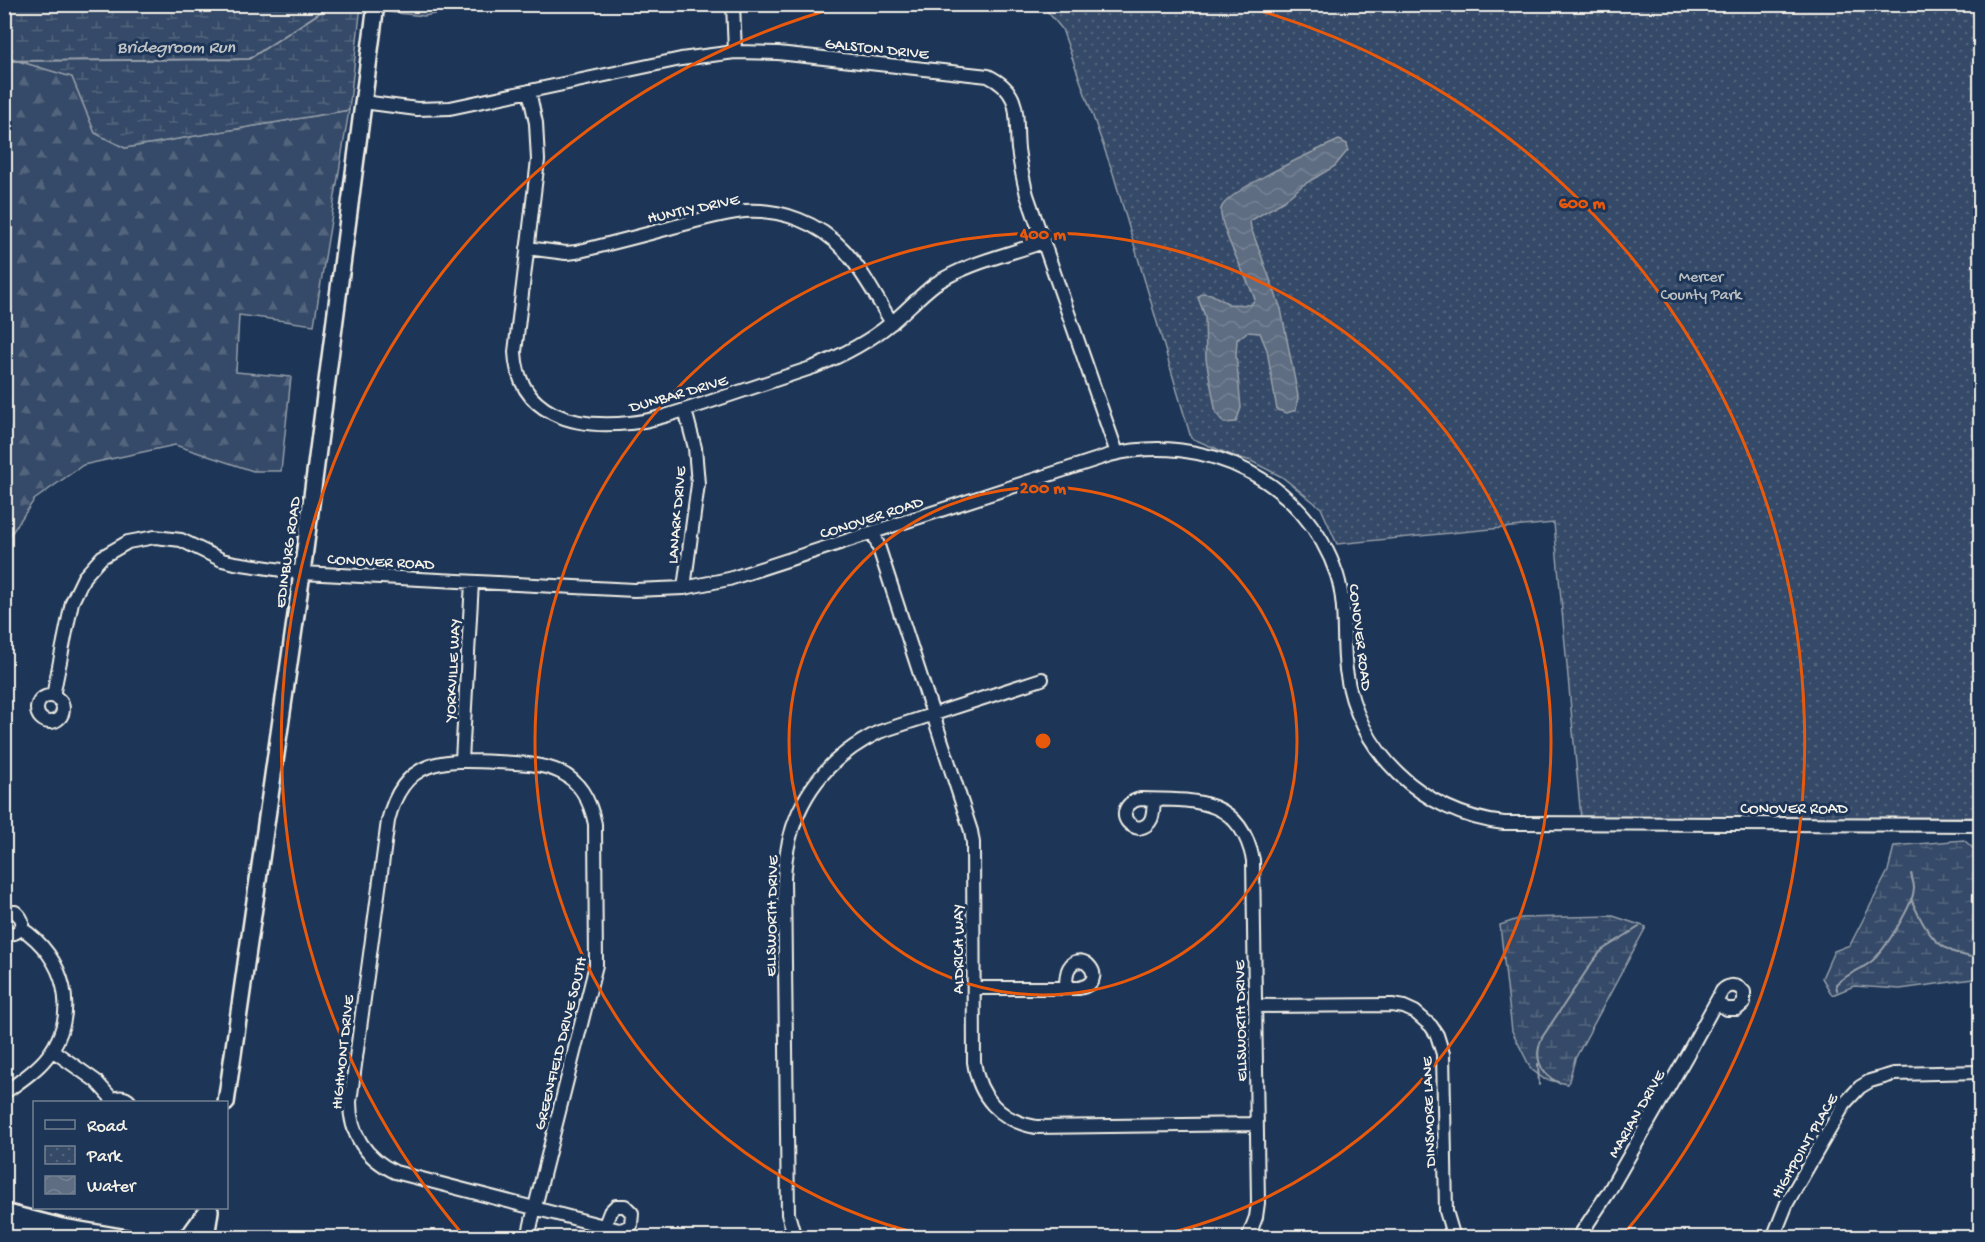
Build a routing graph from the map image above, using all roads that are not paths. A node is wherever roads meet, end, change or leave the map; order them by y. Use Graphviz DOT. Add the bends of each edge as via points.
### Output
graph roads {
  1 [pos="376,4"];
  2 [pos="733,4"];
  3 [pos="735,52"];
  4 [pos="530,91"];
  5 [pos="363,102"];
  6 [pos="1043,242"];
  7 [pos="527,248"];
  8 [pos="892,323"];
  9 [pos="685,410"];
  10 [pos="1117,453"];
  11 [pos="874,533"];
  12 [pos="302,573"];
  13 [pos="472,582"];
  14 [pos="684,588"];
  15 [pos="1042,679"];
  16 [pos="53,696"];
  17 [pos="933,714"];
  18 [pos="462,760"];
  19 [pos="409,779"];
  20 [pos="1154,800"];
  21 [pos="1980,825"];
  22 [pos="4,912"];
  23 [pos="21,928"];
  24 [pos="4,934"];
  25 [pos="974,988"];
  26 [pos="1066,988"];
  27 [pos="1716,1003"];
  28 [pos="1255,1006"];
  29 [pos="52,1050"];
  30 [pos="1980,1072"];
  31 [pos="4,1093"];
  32 [pos="112,1101"];
  33 [pos="128,1101"];
  34 [pos="226,1101"];
  35 [pos="1257,1124"];
  36 [pos="535,1207"];
  37 [pos="208,1209"];
  38 [pos="209,1209"];
  39 [pos="4,1212"];
  40 [pos="4,1223"];
  41 [pos="605,1225"];
  42 [pos="57,1238"];
  43 [pos="127,1238"];
  44 [pos="184,1238"];
  45 [pos="206,1238"];
  46 [pos="528,1238"];
  47 [pos="795,1238"];
  48 [pos="1248,1238"];
  49 [pos="1454,1238"];
  50 [pos="1578,1238"];
  51 [pos="1773,1238"];
  1 -- 5 [label="main road, EDINBURG ROAD"];
  2 -- 3 [label="street"];
  3 -- 4 [label="street, GALSTON DRIVE" via="681,59"];
  3 -- 6 [label="street, GALSTON DRIVE" via="983,75 997,81 1015,103 1021,171"];
  4 -- 5 [label="street, GALSTON DRIVE" via="450,108 417,109"];
  4 -- 7 [label="street, DUNBAR DRIVE" via="538,160"];
  5 -- 12 [label="main road, EDINBURG ROAD"];
  6 -- 8 [label="street, DUNBAR DRIVE" via="950,276 918,298"];
  6 -- 10 [label="street, GALSTON DRIVE"];
  7 -- 8 [label="street, HUNTLY DRIVE" via="576,252 729,213 777,213 806,223 843,250"];
  7 -- 9 [label="street, DUNBAR DRIVE" via="515,352 523,385 537,404 558,417 607,424 648,420"];
  8 -- 9 [label="street, DUNBAR DRIVE" via="835,359"];
  9 -- 14 [label="street, LANARK DRIVE" via="695,448 698,484"];
  10 -- 11 [label="street, CONOVER ROAD"];
  10 -- 21 [label="street, CONOVER ROAD" via="1156,448 1214,456 1264,480 1296,506 1320,538 1336,575 1344,612 1346,670 1362,723 1394,768 1424,794 1453,811 1504,823"];
  11 -- 14 [label="street, CONOVER ROAD" via="729,579"];
  11 -- 17 [label="street, ALDRICH WAY"];
  12 -- 13 [label="street, CONOVER ROAD"];
  12 -- 16 [label="street, CONOVER ROAD" via="222,560 196,546 168,538 140,539 115,548 92,566 77,589"];
  12 -- 34 [label="main road, EDINBURG ROAD"];
  13 -- 14 [label="street, CONOVER ROAD" via="634,590"];
  13 -- 18 [label="street, YORKVILLE WAY"];
  15 -- 17 [label="street, ELLSWORTH DRIVE"];
  17 -- 25 [label="street, ALDRICH WAY" via="973,843"];
  17 -- 47 [label="street, ELLSWORTH DRIVE" via="879,732 834,762 809,791 788,842 784,879 788,1214"];
  18 -- 19 [label="street, GREENFIELD DRIVE SOUTH" via="440,762"];
  18 -- 36 [label="street, GREENFIELD DRIVE SOUTH" via="540,764 557,770 581,790 595,824 596,965"];
  19 -- 36 [label="street, HIGHMONT DRIVE" via="395,798 388,820 350,1102 352,1127 372,1158 395,1172"];
  20 -- 28 [label="street, ELLSWORTH DRIVE" via="1209,804 1231,817 1246,837 1253,860"];
  22 -- 23 [label="street" via="11,910 19,915"];
  23 -- 24 [label="street" via="15,934"];
  23 -- 29 [label="street" via="51,957 63,984 63,1025"];
  25 -- 26 [label="street"];
  25 -- 35 [label="street, ALDRICH WAY" via="976,1075 986,1098 1014,1121 1036,1127"];
  27 -- 50 [label="street, MARIAN DRIVE" via="1608,1193"];
  28 -- 35 [label="street, ELLSWORTH DRIVE"];
  28 -- 49 [label="street, DINSMORE LANE" via="1392,1005 1415,1012 1431,1026 1443,1054 1446,1211"];
  29 -- 31 [label="street" via="38,1067"];
  29 -- 32 [label="street" via="96,1081"];
  30 -- 51 [label="street, HIGHPOINT PLACE" via="1894,1074 1860,1087 1845,1103 1788,1203"];
  32 -- 33 [label="street" via="122,1097"];
  35 -- 48 [label="street, ELLSWORTH DRIVE" via="1258,1203"];
  36 -- 41 [label="street, HIGHMONT DRIVE"];
  36 -- 46 [label="street, GREENFIELD DRIVE SOUTH"];
  37 -- 44 [label="main road"];
  38 -- 45 [label="main road"];
  39 -- 43 [label="main road"];
  40 -- 42 [label="main road"];
}
